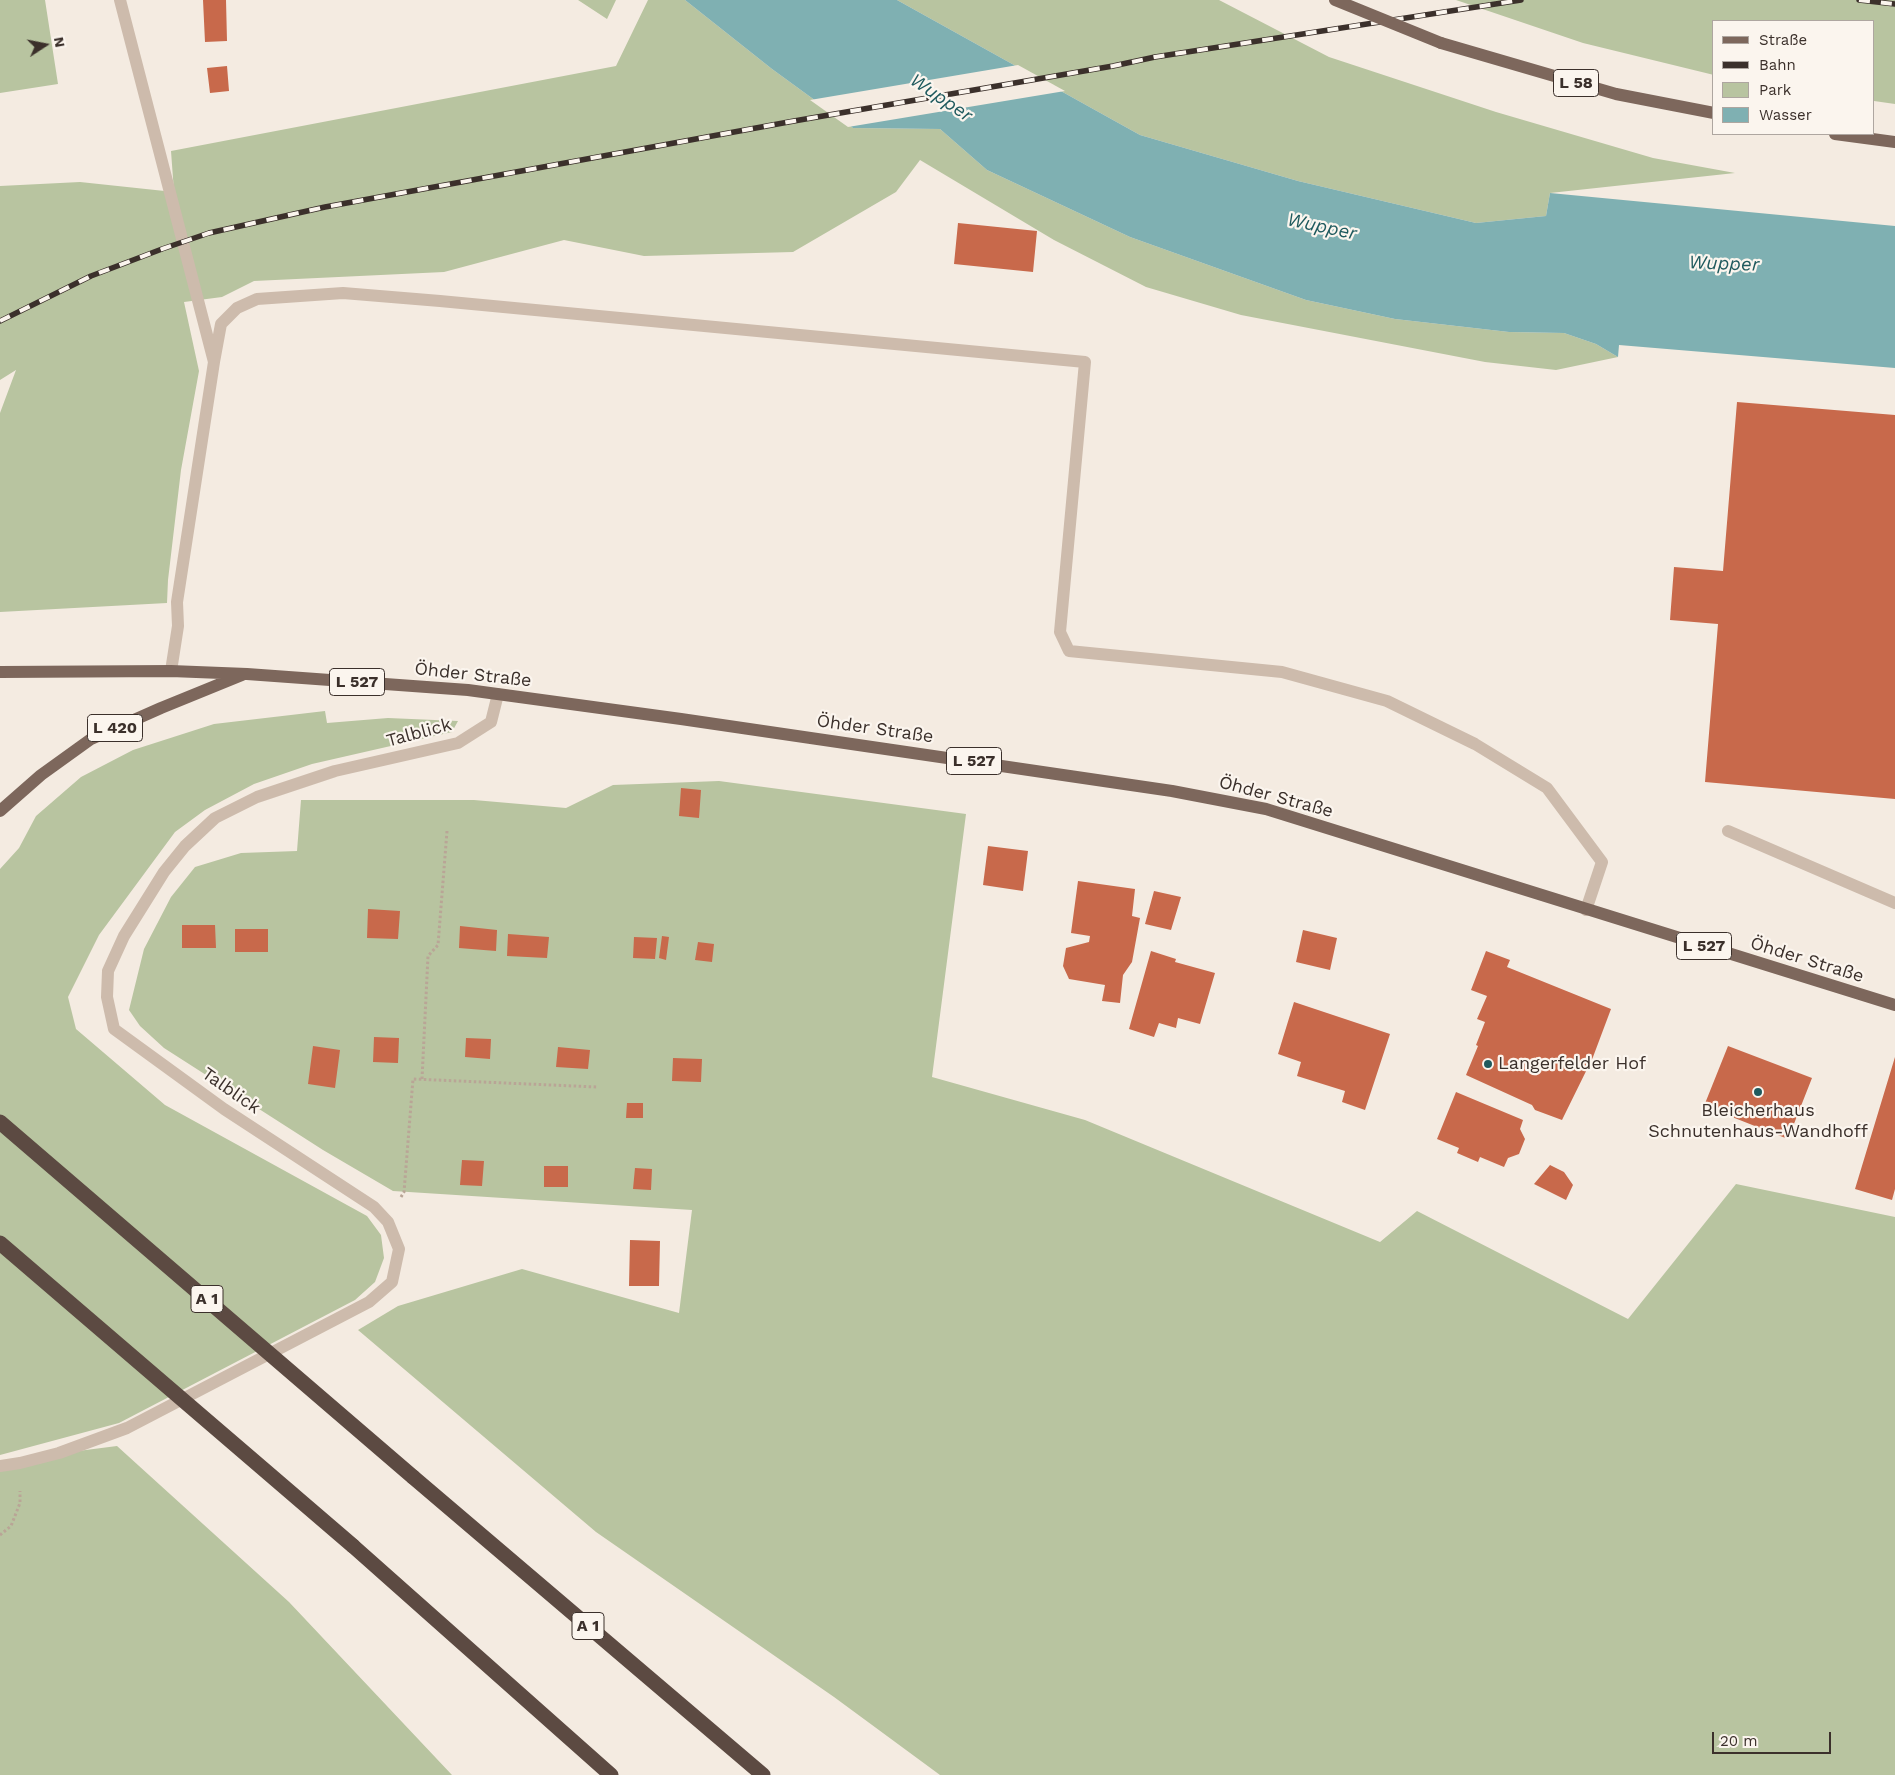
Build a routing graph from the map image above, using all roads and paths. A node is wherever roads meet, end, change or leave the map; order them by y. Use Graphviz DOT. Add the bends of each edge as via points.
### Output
graph roads {
  1 [pos="120,0"];
  2 [pos="1335,0"];
  3 [pos="1712,113"];
  4 [pos="1842,135"];
  5 [pos="1895,142"];
  6 [pos="214,362"];
  7 [pos="0,672"];
  8 [pos="171,672"];
  9 [pos="247,674"];
  10 [pos="498,694"];
  11 [pos="0,811"];
  12 [pos="447,831"];
  13 [pos="1728,831"];
  14 [pos="1895,903"];
  15 [pos="1586,910"];
  16 [pos="1895,1005"];
  17 [pos="422,1079"];
  18 [pos="597,1087"];
  19 [pos="0,1122"];
  20 [pos="388,1222"];
  21 [pos="0,1243"];
  22 [pos="20,1463"];
  23 [pos="0,1466"];
  24 [pos="0,1535"];
  25 [pos="611,1775"];
  26 [pos="763,1775"];
  1 -- 6 [label="street"];
  2 -- 3 [label="main road, L 58, bridge" via="1441,44 1616,94"];
  4 -- 5 [label="main road"];
  6 -- 8 [label="street" via="177,602 178,626"];
  6 -- 15 [label="street" via="221,324 237,308 257,299 344,293 1085,362 1060,632 1069,651 1282,672 1387,701 1474,744 1547,788 1602,862"];
  7 -- 8 [label="main road, Öhder Straße / L 527"];
  8 -- 9 [label="main road, Öhder Straße / L 527"];
  9 -- 10 [label="main road, Öhder Straße / L 527"];
  9 -- 11 [label="main road, L 420" via="91,739 41,775"];
  10 -- 15 [label="main road, Öhder Straße / L 527" via="1172,791 1266,810"];
  10 -- 20 [label="street, Talblick" via="492,722 458,743 335,771 257,797 215,818 185,846 164,872 124,936 108,970 107,997 114,1029 224,1109 374,1207"];
  12 -- 17 [label="path" via="438,945 428,956"];
  13 -- 14 [label="street"];
  15 -- 16 [label="main road, Öhder Straße / L 527"];
  17 -- 18 [label="path"];
  17 -- 20 [label="path" via="413,1079 404,1192"];
  19 -- 26 [label="highway, A 1, bridge"];
  20 -- 22 [label="street, Talblick" via="399,1249 392,1282 369,1302 127,1428 59,1453"];
  21 -- 25 [label="highway, bridge" via="353,1546"];
  22 -- 23 [label="street, Talblick"];
  22 -- 24 [label="path" via="20,1502 11,1526"];
}
